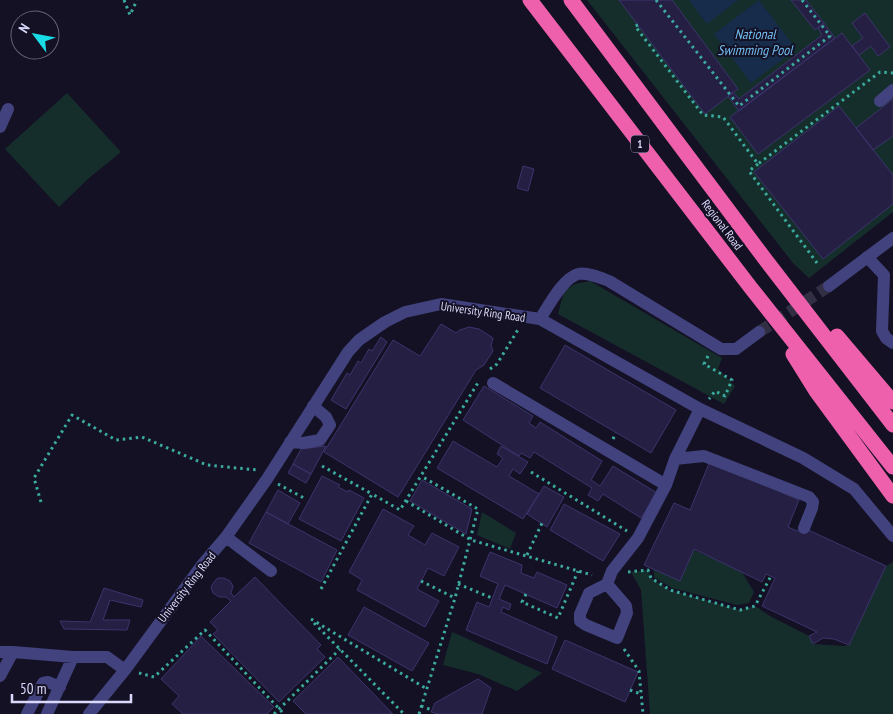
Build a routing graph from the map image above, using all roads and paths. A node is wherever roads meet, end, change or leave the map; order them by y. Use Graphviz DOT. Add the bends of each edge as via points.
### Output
graph roads {
  1 [pos="124,0"];
  2 [pos="137,0"];
  3 [pos="530,0"];
  4 [pos="571,0"];
  5 [pos="656,0"];
  6 [pos="802,0"];
  7 [pos="638,25"];
  8 [pos="893,72"];
  9 [pos="893,90"];
  10 [pos="880,101"];
  11 [pos="8,109"];
  12 [pos="0,126"];
  13 [pos="758,164"];
  14 [pos="893,238"];
  15 [pos="867,257"];
  16 [pos="765,258"];
  17 [pos="817,263"];
  18 [pos="829,286"];
  19 [pos="750,288"];
  20 [pos="525,317"];
  21 [pos="540,319"];
  22 [pos="759,332"];
  23 [pos="893,343"];
  24 [pos="714,345"];
  25 [pos="490,369"];
  26 [pos="487,379"];
  27 [pos="716,391"];
  28 [pos="893,402"];
  29 [pos="313,406"];
  30 [pos="700,408"];
  31 [pos="893,425"];
  32 [pos="290,442"];
  33 [pos="675,459"];
  34 [pos="322,466"];
  35 [pos="893,466"];
  36 [pos="531,472"];
  37 [pos="265,475"];
  38 [pos="421,476"];
  39 [pos="666,485"];
  40 [pos="372,494"];
  41 [pos="893,496"];
  42 [pos="304,498"];
  43 [pos="406,501"];
  44 [pos="41,502"];
  45 [pos="542,523"];
  46 [pos="804,528"];
  47 [pos="893,536"];
  48 [pos="226,537"];
  49 [pos="638,538"];
  50 [pos="470,540"];
  51 [pos="527,555"];
  52 [pos="271,571"];
  53 [pos="578,571"];
  54 [pos="612,572"];
  55 [pos="771,576"];
  56 [pos="421,580"];
  57 [pos="458,584"];
  58 [pos="607,584"];
  59 [pos="321,589"];
  60 [pos="526,594"];
  61 [pos="455,598"];
  62 [pos="492,598"];
  63 [pos="617,638"];
  64 [pos="340,649"];
  65 [pos="6,652"];
  66 [pos="73,657"];
  67 [pos="125,670"];
  68 [pos="0,676"];
  69 [pos="60,687"];
  70 [pos="427,689"];
  71 [pos="630,690"];
  72 [pos="641,694"];
  73 [pos="421,706"];
  74 [pos="279,709"];
  75 [pos="432,710"];
  76 [pos="27,714"];
  77 [pos="48,714"];
  78 [pos="89,714"];
  79 [pos="274,714"];
  80 [pos="284,714"];
  81 [pos="404,714"];
  82 [pos="419,714"];
  83 [pos="643,714"];
  1 -- 2 [label="path" via="130,14"];
  3 -- 19 [label="highway, Regional Road / 1"];
  4 -- 16 [label="highway, Regional Road"];
  5 -- 6 [label="path" via="739,106 830,36"];
  7 -- 13 [label="path" via="635,26 704,115 723,117"];
  8 -- 13 [label="path" via="880,72"];
  9 -- 10 [label="street"];
  11 -- 12 [label="street"];
  13 -- 17 [label="path" via="750,172"];
  14 -- 15 [label="street"];
  15 -- 18 [label="street"];
  15 -- 23 [label="street" via="884,275 882,330"];
  16 -- 28 [label="highway" via="795,282"];
  16 -- 31 [label="highway, Regional Road"];
  19 -- 35 [label="highway, Regional Road / 1"];
  19 -- 41 [label="highway" via="816,391"];
  20 -- 21 [label="street, University Ring Road"];
  20 -- 25 [label="path" via="498,364"];
  20 -- 29 [label="street, University Ring Road" via="442,304 405,312 359,340"];
  21 -- 24 [label="street" via="563,284 578,274 593,276 609,281"];
  21 -- 30 [label="street, University Ring Road"];
  22 -- 24 [label="street" via="736,349 720,349"];
  24 -- 27 [label="path" via="704,364 732,380 725,396"];
  26 -- 38 [label="path"];
  26 -- 39 [label="street"];
  29 -- 32 [label="street, University Ring Road"];
  29 -- 32 [label="street" via="326,416 330,425 320,440"];
  30 -- 33 [label="street"];
  30 -- 47 [label="street, University Ring Road" via="803,458 854,489"];
  32 -- 37 [label="street, University Ring Road"];
  33 -- 39 [label="street"];
  33 -- 46 [label="street" via="704,456 809,496 813,502"];
  34 -- 40 [label="path"];
  36 -- 49 [label="path"];
  37 -- 42 [label="path"];
  37 -- 44 [label="path" via="207,465 142,437 116,440 72,415 34,478"];
  37 -- 48 [label="street, University Ring Road"];
  38 -- 43 [label="path"];
  38 -- 50 [label="path" via="478,509"];
  39 -- 49 [label="street"];
  40 -- 43 [label="path" via="400,510"];
  40 -- 59 [label="path"];
  43 -- 50 [label="path"];
  45 -- 51 [label="path"];
  48 -- 52 [label="street"];
  48 -- 67 [label="street, University Ring Road"];
  49 -- 54 [label="street"];
  50 -- 51 [label="path"];
  50 -- 57 [label="path"];
  51 -- 53 [label="path"];
  53 -- 54 [label="path" via="594,576"];
  53 -- 60 [label="path" via="558,618 522,602"];
  54 -- 55 [label="path" via="648,570 651,578 670,590 740,610 755,606"];
  54 -- 58 [label="street"];
  56 -- 61 [label="path"];
  57 -- 61 [label="path"];
  57 -- 62 [label="path"];
  58 -- 63 [label="street" via="626,606 627,613"];
  58 -- 63 [label="street" via="589,593 580,621"];
  61 -- 70 [label="path"];
  63 -- 72 [label="path" via="639,671"];
  64 -- 70 [label="path" via="310,619"];
  64 -- 74 [label="path"];
  64 -- 81 [label="path"];
  65 -- 66 [label="street"];
  65 -- 68 [label="street"];
  66 -- 67 [label="street" via="107,657"];
  66 -- 69 [label="street"];
  67 -- 74 [label="path" via="154,677 205,630"];
  67 -- 78 [label="street, University Ring Road"];
  69 -- 76 [label="street" via="43,683"];
  69 -- 77 [label="street"];
  70 -- 73 [label="path"];
  71 -- 72 [label="path"];
  72 -- 83 [label="path"];
  73 -- 75 [label="path"];
  73 -- 82 [label="path"];
  74 -- 79 [label="path"];
  74 -- 80 [label="path"];
}
